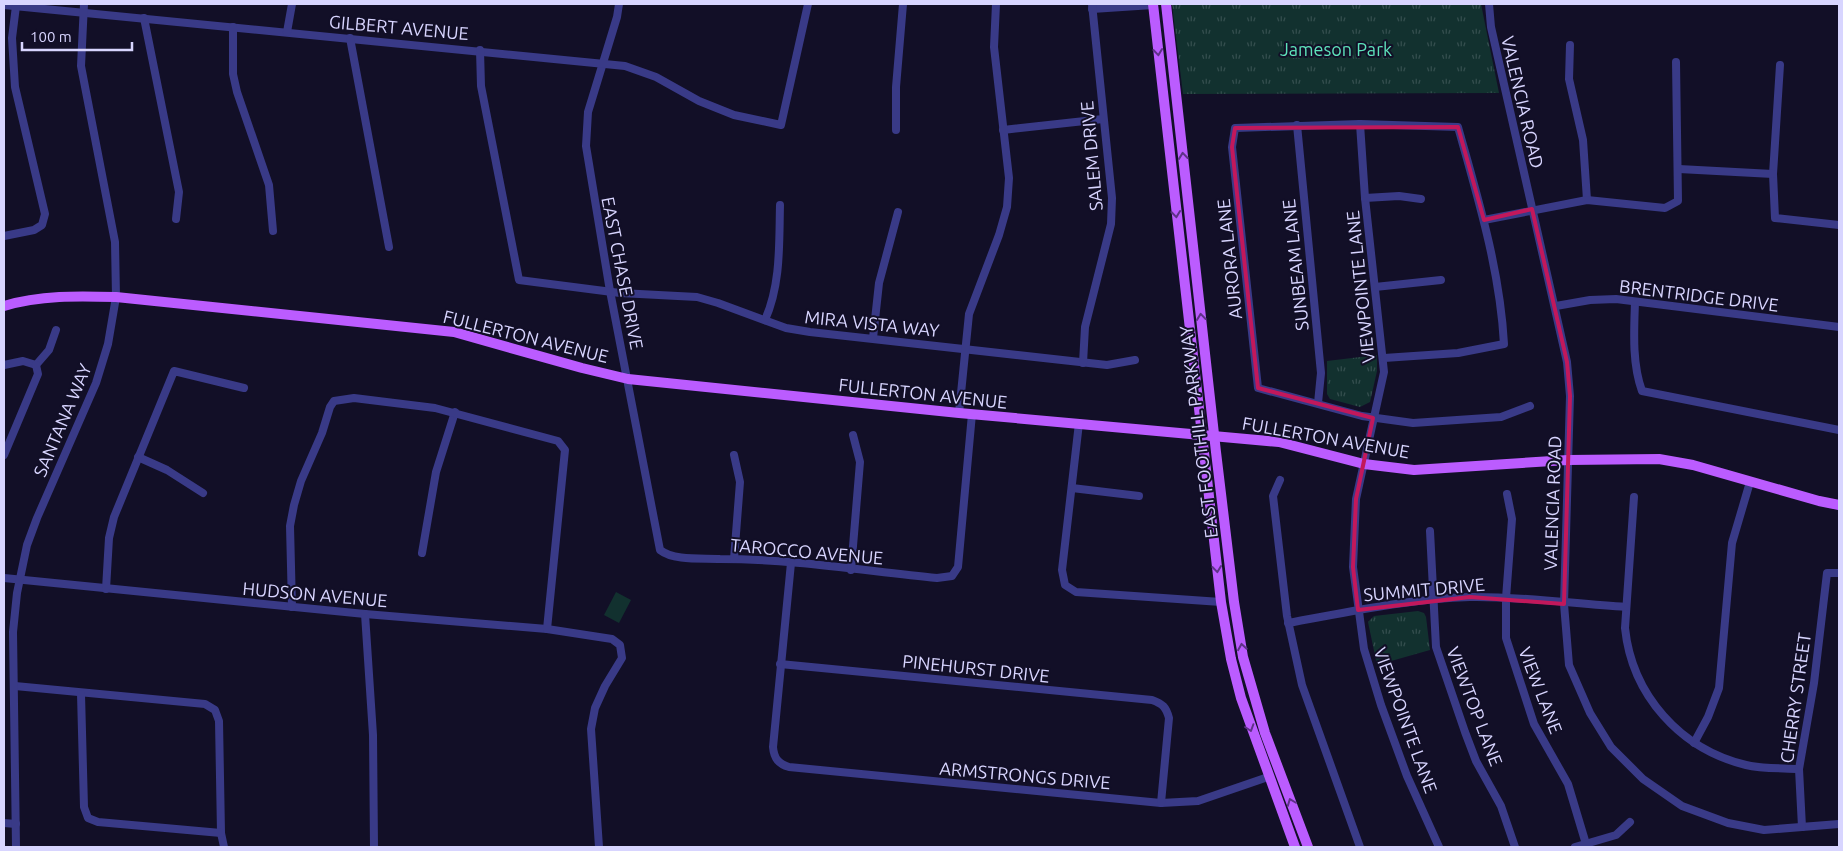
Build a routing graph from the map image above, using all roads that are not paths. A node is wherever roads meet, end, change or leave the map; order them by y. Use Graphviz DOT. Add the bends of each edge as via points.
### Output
graph roads {
  1 [pos="84,4"];
  2 [pos="292,4"];
  3 [pos="619,4"];
  4 [pos="808,4"];
  5 [pos="903,4"];
  6 [pos="996,4"];
  7 [pos="1153,4"];
  8 [pos="1166,4"];
  9 [pos="1489,4"];
  10 [pos="4,5"];
  11 [pos="16,6"];
  12 [pos="1092,6"];
  13 [pos="84,14"];
  14 [pos="144,18"];
  15 [pos="233,27"];
  16 [pos="286,32"];
  17 [pos="350,38"];
  18 [pos="1570,45"];
  19 [pos="480,50"];
  20 [pos="1676,62"];
  21 [pos="603,64"];
  22 [pos="1780,64"];
  23 [pos="1102,119"];
  24 [pos="1360,124"];
  25 [pos="1297,125"];
  26 [pos="896,130"];
  27 [pos="1003,130"];
  28 [pos="1679,169"];
  29 [pos="1773,174"];
  30 [pos="1365,198"];
  31 [pos="1422,200"];
  32 [pos="1587,200"];
  33 [pos="780,205"];
  34 [pos="1532,209"];
  35 [pos="898,212"];
  36 [pos="176,219"];
  37 [pos="1484,220"];
  38 [pos="1839,225"];
  39 [pos="273,231"];
  40 [pos="4,236"];
  41 [pos="389,247"];
  42 [pos="1441,280"];
  43 [pos="1375,287"];
  44 [pos="610,291"];
  45 [pos="116,297"];
  46 [pos="1636,302"];
  47 [pos="4,306"];
  48 [pos="1556,306"];
  49 [pos="765,320"];
  50 [pos="1839,327"];
  51 [pos="56,330"];
  52 [pos="873,338"];
  53 [pos="966,348"];
  54 [pos="1384,358"];
  55 [pos="1135,360"];
  56 [pos="1083,363"];
  57 [pos="4,365"];
  58 [pos="36,365"];
  59 [pos="628,379"];
  60 [pos="244,388"];
  61 [pos="1318,403"];
  62 [pos="1530,406"];
  63 [pos="455,412"];
  64 [pos="959,413"];
  65 [pos="972,414"];
  66 [pos="1373,418"];
  67 [pos="1079,423"];
  68 [pos="1839,430"];
  69 [pos="1201,434"];
  70 [pos="854,435"];
  71 [pos="1214,435"];
  72 [pos="4,455"];
  73 [pos="734,455"];
  74 [pos="138,458"];
  75 [pos="1568,460"];
  76 [pos="1364,464"];
  77 [pos="1280,480"];
  78 [pos="1750,482"];
  79 [pos="1072,488"];
  80 [pos="203,493"];
  81 [pos="1507,494"];
  82 [pos="1139,496"];
  83 [pos="1634,497"];
  84 [pos="1839,504"];
  85 [pos="1430,532"];
  86 [pos="660,550"];
  87 [pos="422,553"];
  88 [pos="734,559"];
  89 [pos="790,563"];
  90 [pos="851,570"];
  91 [pos="1839,573"];
  92 [pos="4,578"];
  93 [pos="19,580"];
  94 [pos="106,589"];
  95 [pos="1506,598"];
  96 [pos="1433,600"];
  97 [pos="1221,602"];
  98 [pos="1564,604"];
  99 [pos="292,607"];
  100 [pos="1626,607"];
  101 [pos="1358,610"];
  102 [pos="365,614"];
  103 [pos="1288,623"];
  104 [pos="547,629"];
  105 [pos="780,664"];
  106 [pos="15,686"];
  107 [pos="81,694"];
  108 [pos="1694,743"];
  109 [pos="1799,770"];
  110 [pos="1268,777"];
  111 [pos="1161,802"];
  112 [pos="1630,822"];
  113 [pos="4,823"];
  114 [pos="16,824"];
  115 [pos="1839,824"];
  116 [pos="1802,827"];
  117 [pos="221,833"];
  118 [pos="1586,844"];
  119 [pos="16,847"];
  120 [pos="224,847"];
  121 [pos="374,847"];
  122 [pos="599,847"];
  123 [pos="1295,847"];
  124 [pos="1308,847"];
  125 [pos="1360,847"];
  126 [pos="1440,847"];
  127 [pos="1516,847"];
  128 [pos="1575,847"];
  1 -- 13 [label="street, SANTANA WAY"];
  2 -- 16 [label="street"];
  3 -- 21 [label="street, EAST CHASE DRIVE"];
  4 -- 21 [label="street, GILBERT AVENUE" via="781,125 734,115 699,101 656,77 625,66"];
  5 -- 26 [label="street"];
  6 -- 27 [label="street" via="994,47"];
  7 -- 12 [label="street"];
  7 -- 69 [label="main road, EAST FOOTHILL PARKWAY, one-way"];
  71 -- 8 [label="main road, EAST FOOTHILL PARKWAY, one-way"];
  9 -- 34 [label="street, VALENCIA ROAD" via="1491,27"];
  10 -- 11 [label="street, GILBERT AVENUE"];
  11 -- 13 [label="street, GILBERT AVENUE"];
  11 -- 40 [label="street" via="12,38 15,87 45,214 42,225 34,230"];
  12 -- 23 [label="street, SALEM DRIVE"];
  13 -- 14 [label="street, GILBERT AVENUE"];
  13 -- 45 [label="street, SANTANA WAY" via="81,66 115,242"];
  14 -- 15 [label="street, GILBERT AVENUE"];
  14 -- 36 [label="street" via="179,192"];
  15 -- 16 [label="street, GILBERT AVENUE"];
  15 -- 39 [label="street" via="237,92 269,185"];
  16 -- 17 [label="street, GILBERT AVENUE"];
  17 -- 19 [label="street, GILBERT AVENUE"];
  17 -- 41 [label="street"];
  18 -- 32 [label="street" via="1569,79 1583,140"];
  19 -- 21 [label="street, GILBERT AVENUE"];
  19 -- 44 [label="street, MIRA VISTA WAY" via="481,86 519,280"];
  20 -- 28 [label="street"];
  21 -- 44 [label="street, EAST CHASE DRIVE" via="588,112 586,140"];
  22 -- 29 [label="street"];
  23 -- 27 [label="street"];
  23 -- 56 [label="street, SALEM DRIVE" via="1112,198 1111,224 1085,327"];
  24 -- 25 [label="street"];
  24 -- 30 [label="street, VIEWPOINTE LANE"];
  24 -- 37 [label="street" via="1458,127"];
  25 -- 61 [label="street, SUNBEAM LANE" via="1321,373"];
  25 -- 61 [label="street, AURORA LANE" via="1235,128 1232,147 1258,388"];
  27 -- 53 [label="street" via="1009,178 1007,207 1000,235 970,314"];
  28 -- 29 [label="street"];
  28 -- 32 [label="street" via="1678,201 1665,208"];
  29 -- 38 [label="street" via="1775,218"];
  30 -- 31 [label="street" via="1399,196"];
  30 -- 43 [label="street, VIEWPOINTE LANE"];
  32 -- 34 [label="street"];
  33 -- 49 [label="street" via="778,271 773,301"];
  34 -- 37 [label="street"];
  34 -- 48 [label="street, VALENCIA ROAD"];
  35 -- 52 [label="street" via="879,283"];
  37 -- 54 [label="street" via="1502,311 1504,344 1458,353"];
  42 -- 43 [label="street"];
  43 -- 54 [label="street, VIEWPOINTE LANE"];
  44 -- 49 [label="street, MIRA VISTA WAY" via="697,297"];
  44 -- 59 [label="street, EAST CHASE DRIVE"];
  45 -- 47 [label="main road, FULLERTON AVENUE" via="67,296"];
  45 -- 59 [label="main road, FULLERTON AVENUE" via="454,332"];
  45 -- 93 [label="street, SANTANA WAY" via="108,344 96,383 37,518"];
  46 -- 48 [label="street, BRENTRIDGE DRIVE" via="1590,300"];
  46 -- 50 [label="street, BRENTRIDGE DRIVE"];
  46 -- 68 [label="street" via="1634,332 1638,382 1642,391"];
  48 -- 75 [label="street, VALENCIA ROAD" via="1570,396"];
  49 -- 52 [label="street, MIRA VISTA WAY" via="786,328"];
  51 -- 58 [label="street" via="49,350"];
  52 -- 53 [label="street, MIRA VISTA WAY"];
  53 -- 56 [label="street, MIRA VISTA WAY"];
  53 -- 64 [label="street"];
  54 -- 66 [label="street, VIEWPOINTE LANE" via="1384,372"];
  55 -- 56 [label="street, MIRA VISTA WAY" via="1107,365"];
  57 -- 58 [label="street" via="23,361"];
  58 -- 72 [label="street" via="38,374"];
  59 -- 64 [label="main road, FULLERTON AVENUE"];
  59 -- 86 [label="street, EAST CHASE DRIVE"];
  60 -- 74 [label="street" via="174,371"];
  61 -- 66 [label="street"];
  62 -- 66 [label="street" via="1501,417 1414,423"];
  63 -- 87 [label="street" via="436,472"];
  63 -- 99 [label="street" via="354,398 334,402 294,505 290,526"];
  63 -- 104 [label="street" via="558,441 565,450"];
  64 -- 65 [label="main road, FULLERTON AVENUE"];
  65 -- 67 [label="main road, FULLERTON AVENUE"];
  65 -- 90 [label="street, TAROCCO AVENUE" via="958,567 952,576 937,578"];
  66 -- 76 [label="street, VIEWPOINTE LANE"];
  67 -- 69 [label="main road, FULLERTON AVENUE"];
  67 -- 79 [label="street"];
  69 -- 71 [label="main road, FULLERTON AVENUE"];
  69 -- 97 [label="main road, EAST FOOTHILL PARKWAY, one-way"];
  70 -- 90 [label="street" via="860,462"];
  71 -- 76 [label="main road, FULLERTON AVENUE" via="1279,442"];
  124 -- 71 [label="main road, EAST FOOTHILL PARKWAY, one-way" via="1265,732 1243,657"];
  73 -- 88 [label="street" via="740,482"];
  74 -- 80 [label="street" via="167,470"];
  74 -- 94 [label="street" via="114,517 109,538"];
  75 -- 76 [label="main road, FULLERTON AVENUE" via="1414,470"];
  75 -- 78 [label="main road, FULLERTON AVENUE" via="1659,459 1693,464"];
  75 -- 98 [label="street, VALENCIA ROAD"];
  76 -- 101 [label="street, VIEWPOINTE LANE" via="1356,499 1353,541"];
  77 -- 103 [label="street" via="1273,496"];
  78 -- 84 [label="main road, FULLERTON AVENUE"];
  78 -- 108 [label="street" via="1732,543 1719,688"];
  79 -- 82 [label="street"];
  79 -- 97 [label="street" via="1062,570 1062,578 1070,590"];
  81 -- 95 [label="street, VIEW LANE" via="1512,518"];
  83 -- 100 [label="street"];
  85 -- 96 [label="street, VIEWTOP LANE"];
  86 -- 88 [label="street, TAROCCO AVENUE" via="670,556"];
  88 -- 89 [label="street, TAROCCO AVENUE"];
  89 -- 90 [label="street, TAROCCO AVENUE"];
  89 -- 105 [label="street"];
  91 -- 109 [label="street, CHERRY STREET" via="1827,574 1814,683"];
  92 -- 93 [label="street, HUDSON AVENUE"];
  93 -- 94 [label="street, HUDSON AVENUE"];
  93 -- 106 [label="street, SANTANA WAY" via="13,632"];
  94 -- 99 [label="street, HUDSON AVENUE"];
  95 -- 96 [label="street, SUMMIT DRIVE"];
  95 -- 98 [label="street, SUMMIT DRIVE"];
  95 -- 118 [label="street, VIEW LANE" via="1506,638 1534,724 1568,784"];
  96 -- 101 [label="street, SUMMIT DRIVE"];
  96 -- 127 [label="street, VIEWTOP LANE" via="1436,647 1476,761 1501,806"];
  97 -- 110 [label="main road, EAST FOOTHILL PARKWAY, one-way" via="1241,698"];
  98 -- 100 [label="street, SUMMIT DRIVE"];
  98 -- 116 [label="street, VALENCIA ROAD" via="1570,665 1590,713 1611,747 1643,779 1682,806 1728,823 1764,830"];
  99 -- 102 [label="street, HUDSON AVENUE"];
  100 -- 108 [label="street" via="1627,648 1640,683 1660,714"];
  101 -- 103 [label="street, SUMMIT DRIVE"];
  101 -- 126 [label="street, VIEWPOINTE LANE" via="1364,649 1381,705 1407,776"];
  102 -- 104 [label="street, HUDSON AVENUE"];
  102 -- 121 [label="street" via="373,735"];
  103 -- 125 [label="street" via="1302,685"];
  104 -- 122 [label="street, HUDSON AVENUE" via="612,639 620,645 622,658 595,708 591,729"];
  105 -- 111 [label="street, PINEHURST DRIVE" via="1152,700 1166,708 1169,718"];
  105 -- 111 [label="street, ARMSTRONGS DRIVE" via="773,747 776,760 790,767"];
  106 -- 107 [label="street"];
  106 -- 114 [label="street, SANTANA WAY"];
  107 -- 117 [label="street" via="84,807 88,818 98,822"];
  107 -- 117 [label="street" via="205,704 214,710 219,721"];
  108 -- 109 [label="street" via="1718,756 1747,765"];
  109 -- 116 [label="street, CHERRY STREET"];
  110 -- 111 [label="street, ARMSTRONGS DRIVE" via="1198,801"];
  110 -- 123 [label="main road, EAST FOOTHILL PARKWAY"];
  112 -- 118 [label="street" via="1616,835"];
  113 -- 114 [label="street"];
  114 -- 119 [label="street, SANTANA WAY"];
  115 -- 116 [label="street, VALENCIA ROAD"];
  117 -- 120 [label="street"];
  118 -- 128 [label="street"];
}
